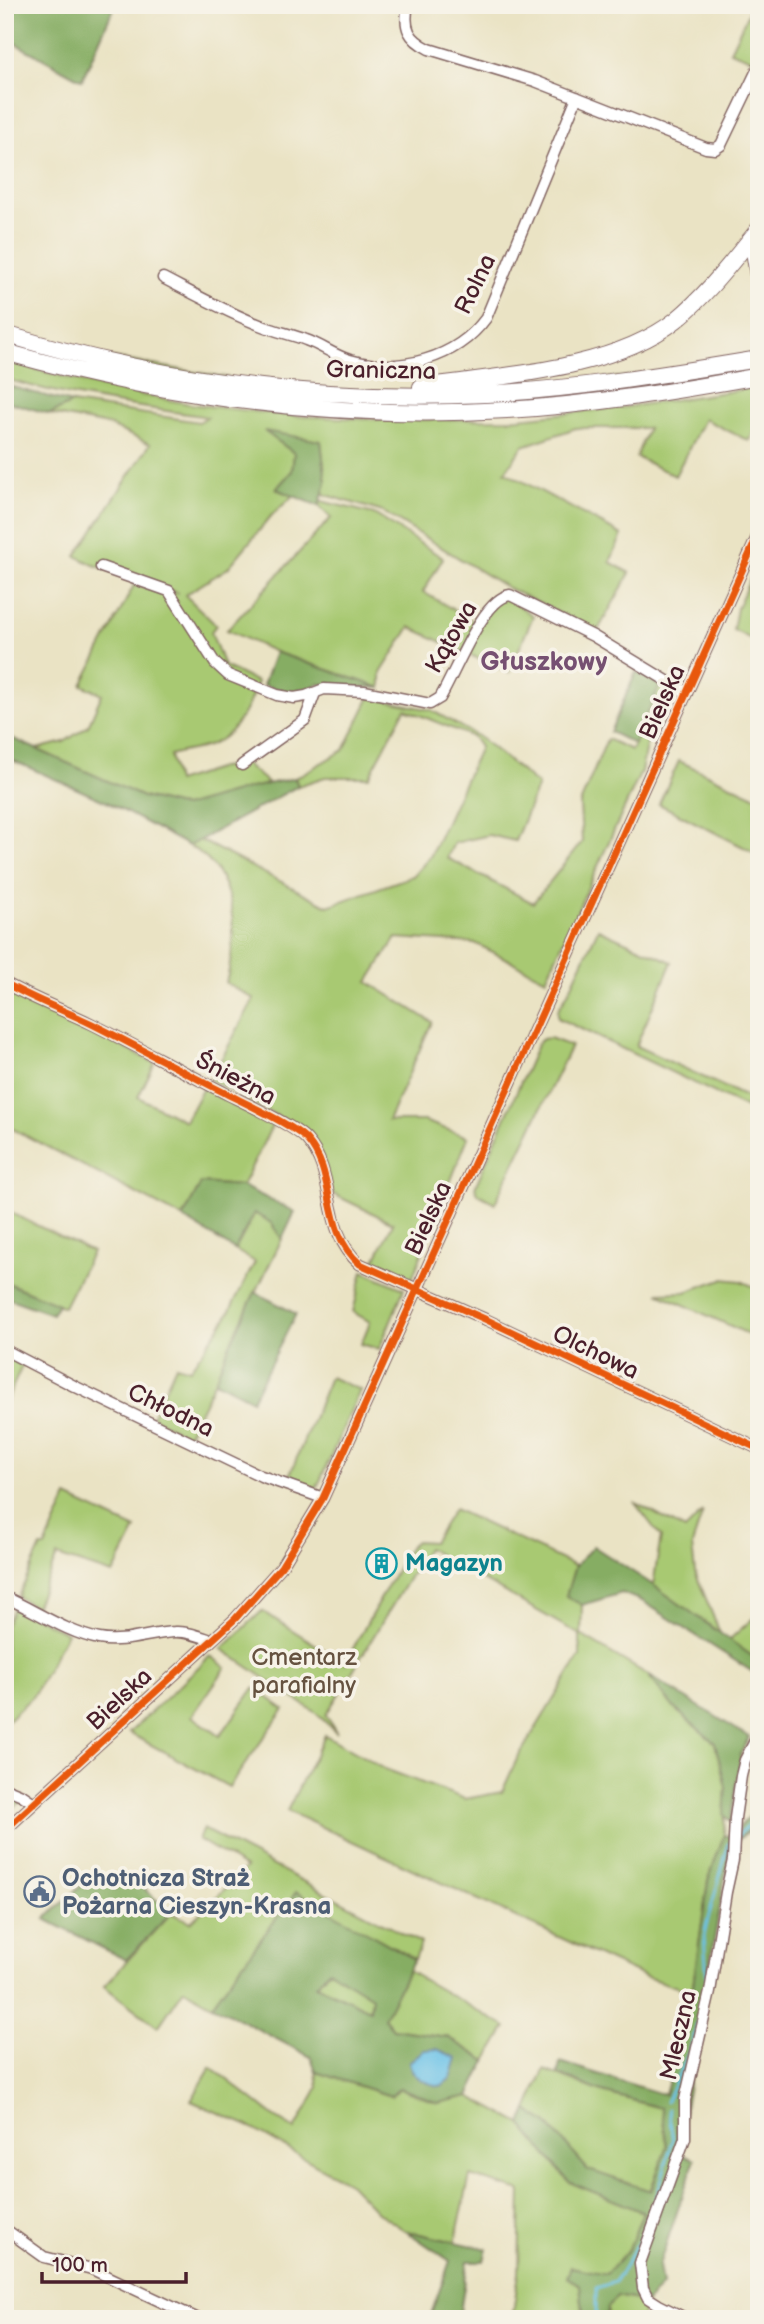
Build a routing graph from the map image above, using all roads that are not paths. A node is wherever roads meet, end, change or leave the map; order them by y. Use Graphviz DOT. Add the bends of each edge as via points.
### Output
graph roads {
  1 [pos="408,5"];
  2 [pos="759,66"];
  3 [pos="577,97"];
  4 [pos="759,229"];
  5 [pos="759,240"];
  6 [pos="163,278"];
  7 [pos="759,282"];
  8 [pos="5,334"];
  9 [pos="5,352"];
  10 [pos="759,359"];
  11 [pos="759,376"];
  12 [pos="365,394"];
  13 [pos="759,533"];
  14 [pos="746,560"];
  15 [pos="759,565"];
  16 [pos="101,567"];
  17 [pos="315,693"];
  18 [pos="687,693"];
  19 [pos="242,765"];
  20 [pos="5,983"];
  21 [pos="416,1290"];
  22 [pos="5,1350"];
  23 [pos="759,1449"];
  24 [pos="323,1497"];
  25 [pos="5,1597"];
  26 [pos="211,1640"];
  27 [pos="759,1733"];
  28 [pos="5,1788"];
  29 [pos="34,1803"];
  30 [pos="5,1830"];
  31 [pos="5,2229"];
  32 [pos="198,2319"];
  33 [pos="687,2319"];
  1 -- 3 [label="street" via="405,19 415,42"];
  2 -- 3 [label="street" via="715,149"];
  3 -- 6 [label="street, Rolna" via="486,318 475,333 441,354 402,365 349,360 265,327"];
  4 -- 12 [label="highway" via="689,309 637,343 567,365"];
  5 -- 7 [label="highway" via="755,257"];
  8 -- 12 [label="highway, Graniczna" via="180,375"];
  9 -- 11 [label="highway, Graniczna" via="169,390 352,411 534,408"];
  10 -- 12 [label="highway, Graniczna" via="541,390"];
  13 -- 14 [label="street, Bielska"];
  14 -- 15 [label="street"];
  14 -- 18 [label="street, Bielska"];
  16 -- 17 [label="street, Kątowa" via="169,591 215,663 228,675 277,695 293,698"];
  17 -- 18 [label="street, Kątowa" via="324,689 364,691 430,704 440,698 490,609 510,595 593,636"];
  17 -- 19 [label="street" via="305,720"];
  18 -- 21 [label="street, Bielska"];
  20 -- 21 [label="street, Śnieżna" via="270,1116 306,1139 324,1176 332,1217 348,1253 360,1264"];
  21 -- 23 [label="street, Olchowa"];
  21 -- 24 [label="street, Bielska"];
  22 -- 24 [label="street, Chłodna" via="261,1476"];
  24 -- 26 [label="street, Bielska" via="281,1567"];
  25 -- 26 [label="street" via="100,1639 175,1632"];
  26 -- 29 [label="street, Bielska"];
  27 -- 33 [label="street, Mleczna" via="741,1776 733,1860 685,2100 685,2138 640,2263 648,2298"];
  28 -- 29 [label="street"];
  29 -- 30 [label="street, Bielska"];
  31 -- 32 [label="street" via="44,2257 92,2269"];
}
